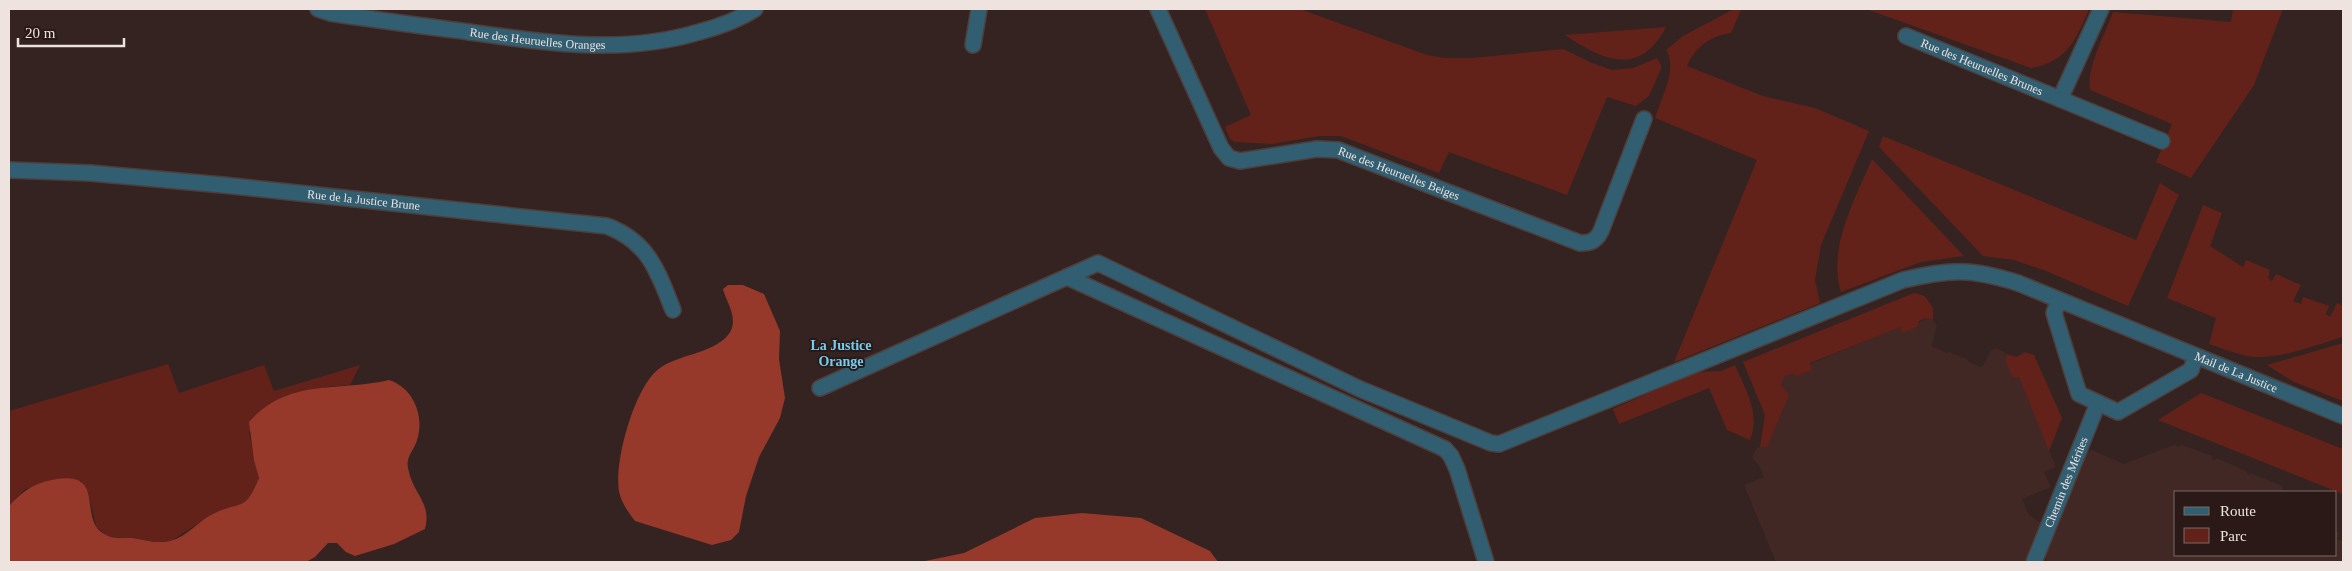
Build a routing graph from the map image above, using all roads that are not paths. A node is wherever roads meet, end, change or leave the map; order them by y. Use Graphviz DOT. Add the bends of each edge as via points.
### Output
graph roads {
  1 [pos="318,9"];
  2 [pos="754,9"];
  3 [pos="979,9"];
  4 [pos="1158,9"];
  5 [pos="2101,9"];
  6 [pos="1906,36"];
  7 [pos="973,45"];
  8 [pos="2060,99"];
  9 [pos="1644,119"];
  10 [pos="2162,141"];
  11 [pos="9,170"];
  12 [pos="1068,277"];
  13 [pos="2059,300"];
  14 [pos="673,310"];
  15 [pos="2196,356"];
  16 [pos="820,388"];
  17 [pos="2098,403"];
  18 [pos="2343,416"];
  19 [pos="1486,562"];
  20 [pos="2034,562"];
  1 -- 2 [label="street, Rue des Heuruelles Oranges" via="507,38 628,46 707,30"];
  3 -- 7 [label="street"];
  4 -- 9 [label="street, Rue des Heuruelles Beiges" via="1215,137 1229,158 1248,161 1317,149 1338,150 1580,243 1590,243 1601,232"];
  5 -- 8 [label="street, Rue des Heuruelles Brunes"];
  6 -- 8 [label="street, Rue des Heuruelles Brunes"];
  8 -- 10 [label="street, Rue des Heuruelles Brunes"];
  11 -- 14 [label="street, Rue de la Justice Brune" via="90,173 223,185 607,226 622,232 649,257 657,268"];
  12 -- 13 [label="street, Mail de La Justice" via="1098,263 1360,389 1499,444 1903,280 1943,272 1975,271 2018,283"];
  12 -- 16 [label="street"];
  12 -- 19 [label="street" via="1448,452"];
  13 -- 15 [label="street, Mail de La Justice"];
  13 -- 17 [label="street" via="2054,313 2078,394"];
  15 -- 17 [label="street" via="2191,370 2118,412"];
  15 -- 18 [label="street, Mail de La Justice"];
  17 -- 20 [label="street, Chemin des Mérites"];
}
